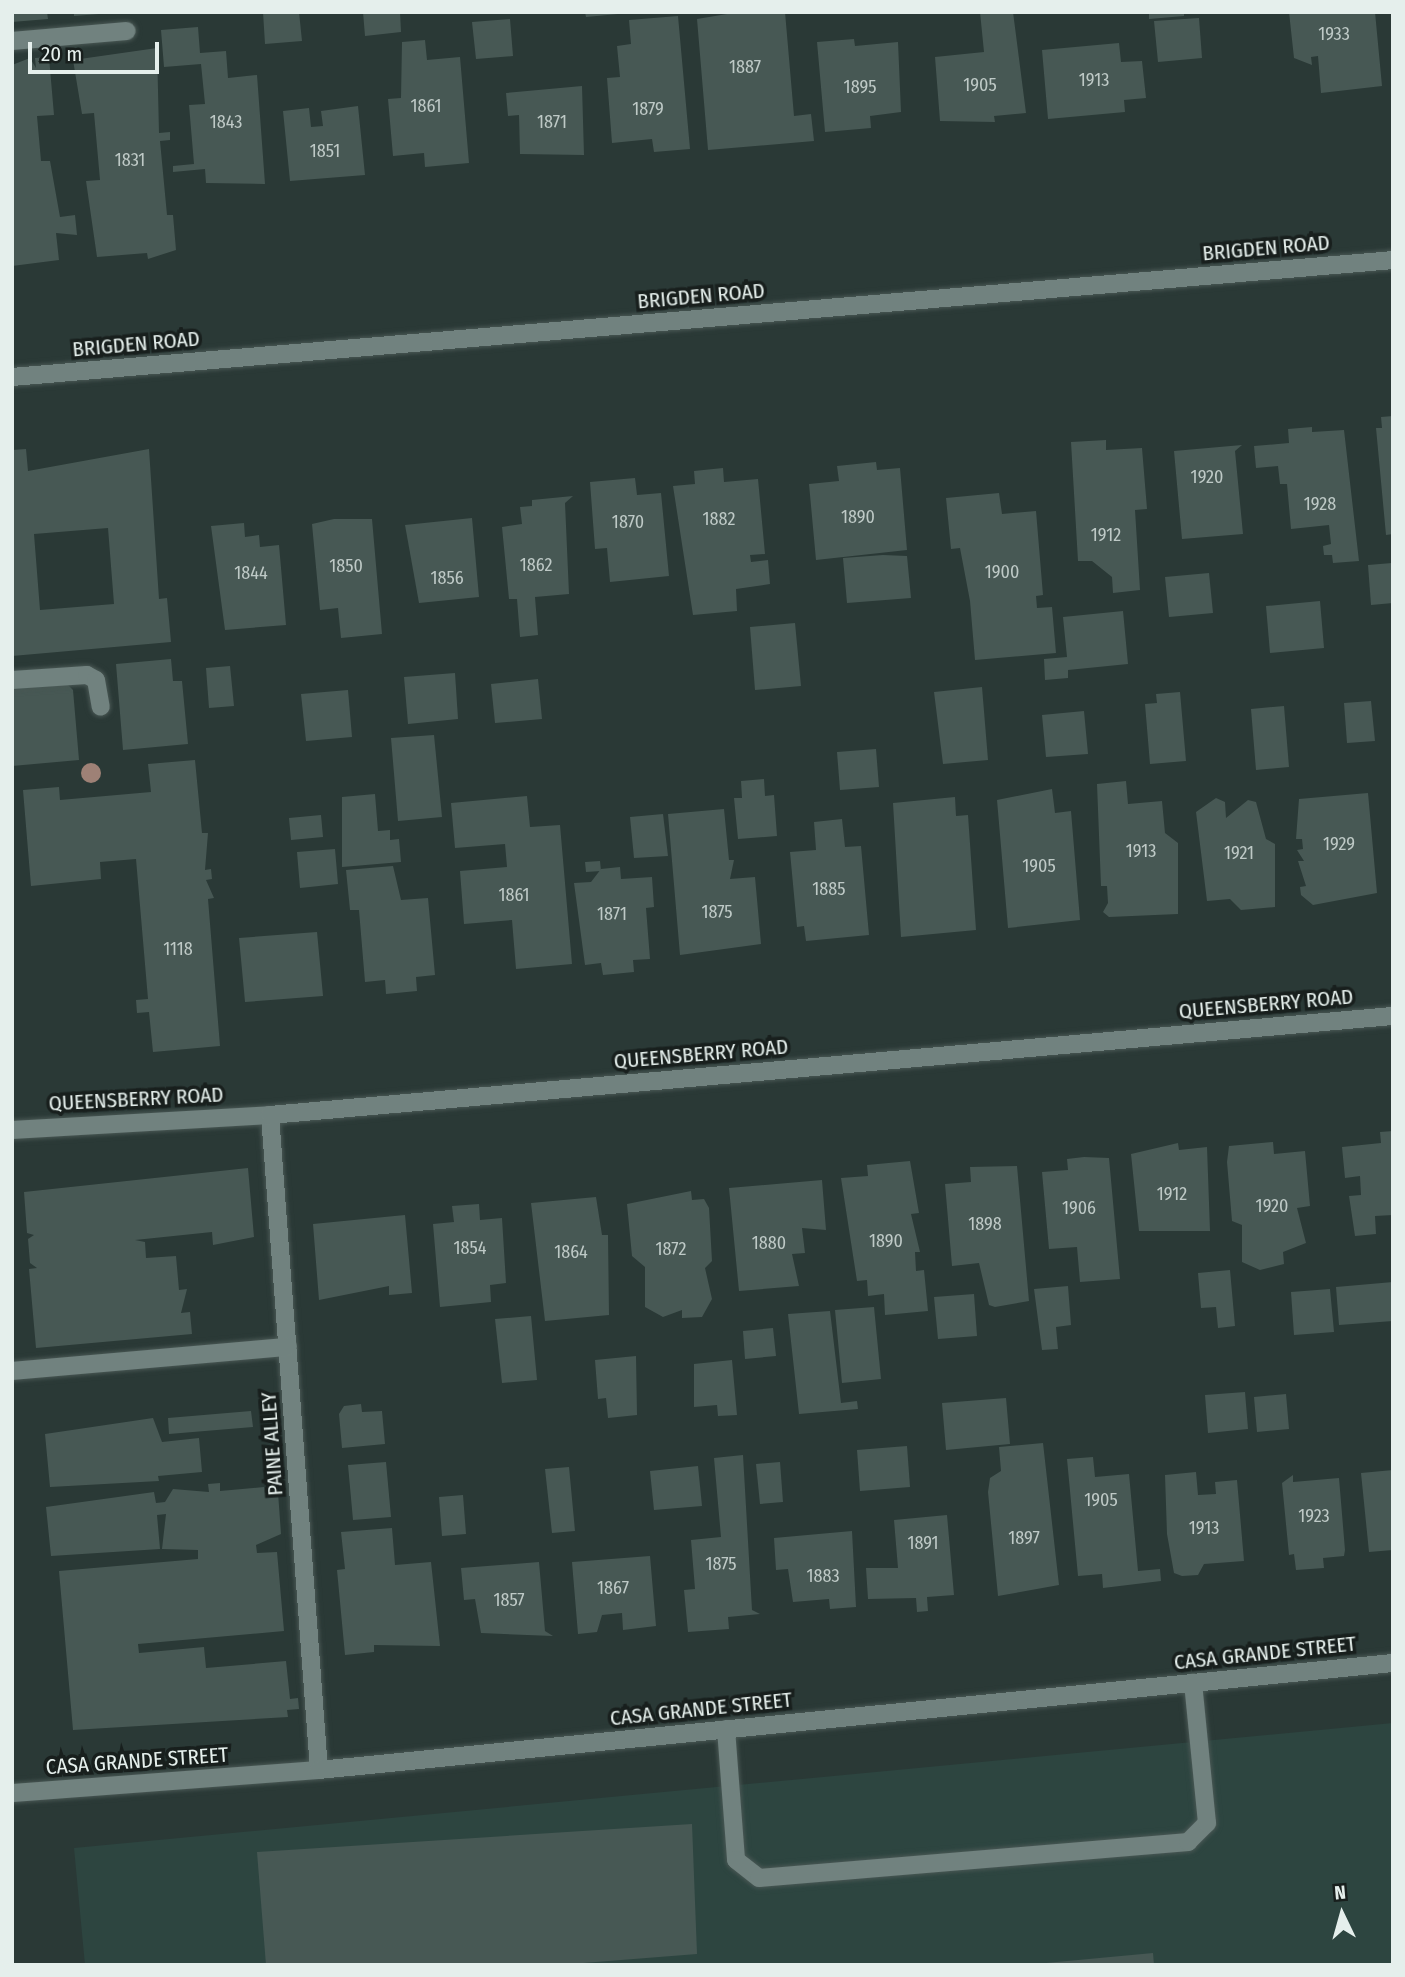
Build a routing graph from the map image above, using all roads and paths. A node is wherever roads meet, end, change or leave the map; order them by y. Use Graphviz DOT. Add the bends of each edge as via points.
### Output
graph roads {
  1 [pos="127,32"];
  2 [pos="12,41"];
  3 [pos="1393,260"];
  4 [pos="12,377"];
  5 [pos="12,680"];
  6 [pos="101,707"];
  7 [pos="1393,1016"];
  8 [pos="270,1115"];
  9 [pos="12,1130"];
  10 [pos="288,1347"];
  11 [pos="12,1371"];
  12 [pos="1393,1663"];
  13 [pos="1193,1683"];
  14 [pos="726,1729"];
  15 [pos="319,1770"];
  16 [pos="12,1793"];
  1 -- 2 [label="street"];
  3 -- 4 [label="street, BRIGDEN ROAD"];
  5 -- 6 [label="street" via="87,675 96,680"];
  7 -- 8 [label="street, QUEENSBERRY ROAD"];
  8 -- 9 [label="street, QUEENSBERRY ROAD"];
  8 -- 10 [label="street, PAINE ALLEY"];
  10 -- 11 [label="street"];
  10 -- 15 [label="street, PAINE ALLEY"];
  12 -- 13 [label="street, CASA GRANDE STREET"];
  13 -- 14 [label="street, CASA GRANDE STREET"];
  13 -- 14 [label="street" via="1207,1822 1188,1842 760,1878 736,1860"];
  14 -- 15 [label="street, CASA GRANDE STREET"];
  15 -- 16 [label="street, CASA GRANDE STREET"];
}
